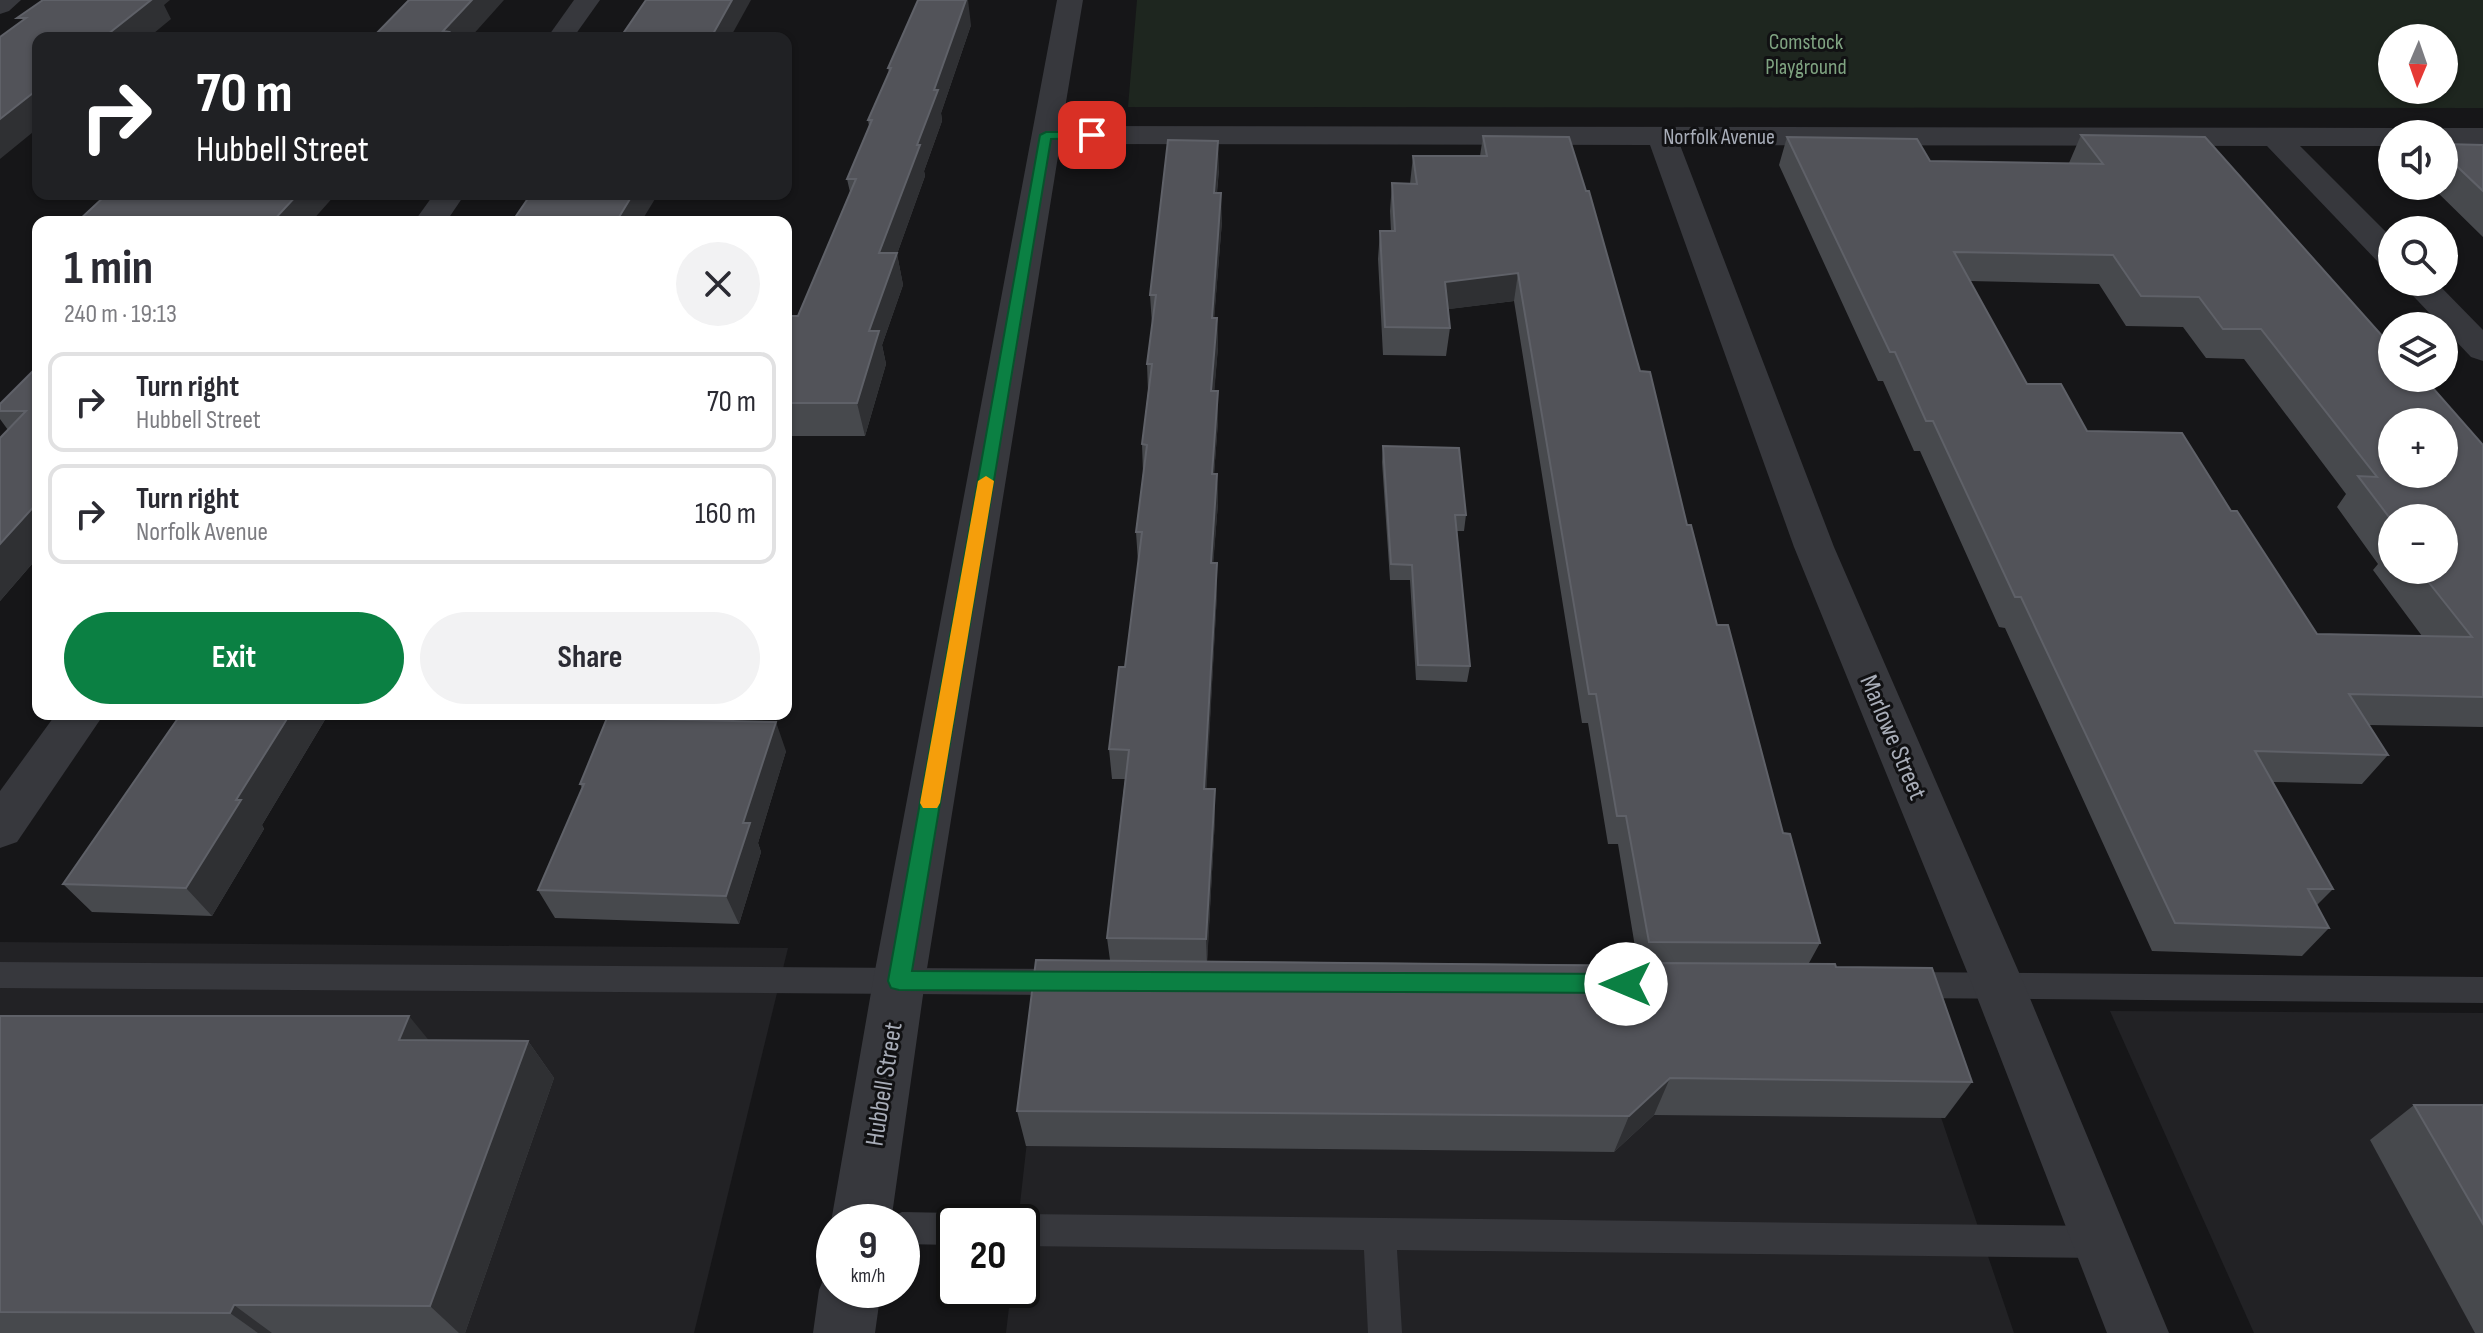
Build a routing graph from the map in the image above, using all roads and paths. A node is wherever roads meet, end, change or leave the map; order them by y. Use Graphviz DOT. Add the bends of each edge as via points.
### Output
graph roads {
  1 [pos="8,0"];
  2 [pos="587,0"];
  3 [pos="1070,0"];
  4 [pos="0,6"];
  5 [pos="564,32"];
  6 [pos="1046,135"];
  7 [pos="1662,136"];
  8 [pos="2275,137"];
  9 [pos="2378,137"];
  10 [pos="2458,137"];
  11 [pos="2483,137"];
  12 [pos="2378,243"];
  13 [pos="2431,296"];
  14 [pos="2483,350"];
  15 [pos="77,720"];
  16 [pos="0,828"];
  17 [pos="0,975"];
  18 [pos="899,981"];
  19 [pos="1086,982"];
  20 [pos="1998,984"];
  21 [pos="1873,985"];
  22 [pos="2483,990"];
  23 [pos="864,1204"];
  24 [pos="1040,1230"];
  25 [pos="1380,1233"];
  26 [pos="2101,1242"];
  27 [pos="847,1308"];
  28 [pos="844,1333"];
  29 [pos="1385,1333"];
  30 [pos="2138,1333"];
  1 -- 4 [label="street"];
  2 -- 5 [label="street"];
  3 -- 6 [label="street, Hubbell Street"];
  6 -- 7 [label="street, Norfolk Avenue"];
  6 -- 18 [label="street, Hubbell Street"];
  7 -- 8 [label="street, Norfolk Avenue"];
  7 -- 20 [label="street, Marlowe Street" via="1814,547"];
  8 -- 9 [label="street, Norfolk Avenue"];
  8 -- 12 [label="street"];
  10 -- 11 [label="street"];
  13 -- 14 [label="street"];
  15 -- 16 [label="street"];
  17 -- 18 [label="lane"];
  18 -- 19 [label="lane"];
  18 -- 23 [label="street, Hubbell Street"];
  20 -- 21 [label="lane"];
  20 -- 22 [label="lane"];
  20 -- 26 [label="street, Marlowe Street"];
  24 -- 25 [label="lane"];
  25 -- 26 [label="lane"];
  25 -- 29 [label="lane"];
  26 -- 30 [label="street, Marlowe Street"];
  27 -- 28 [label="street"];
}
